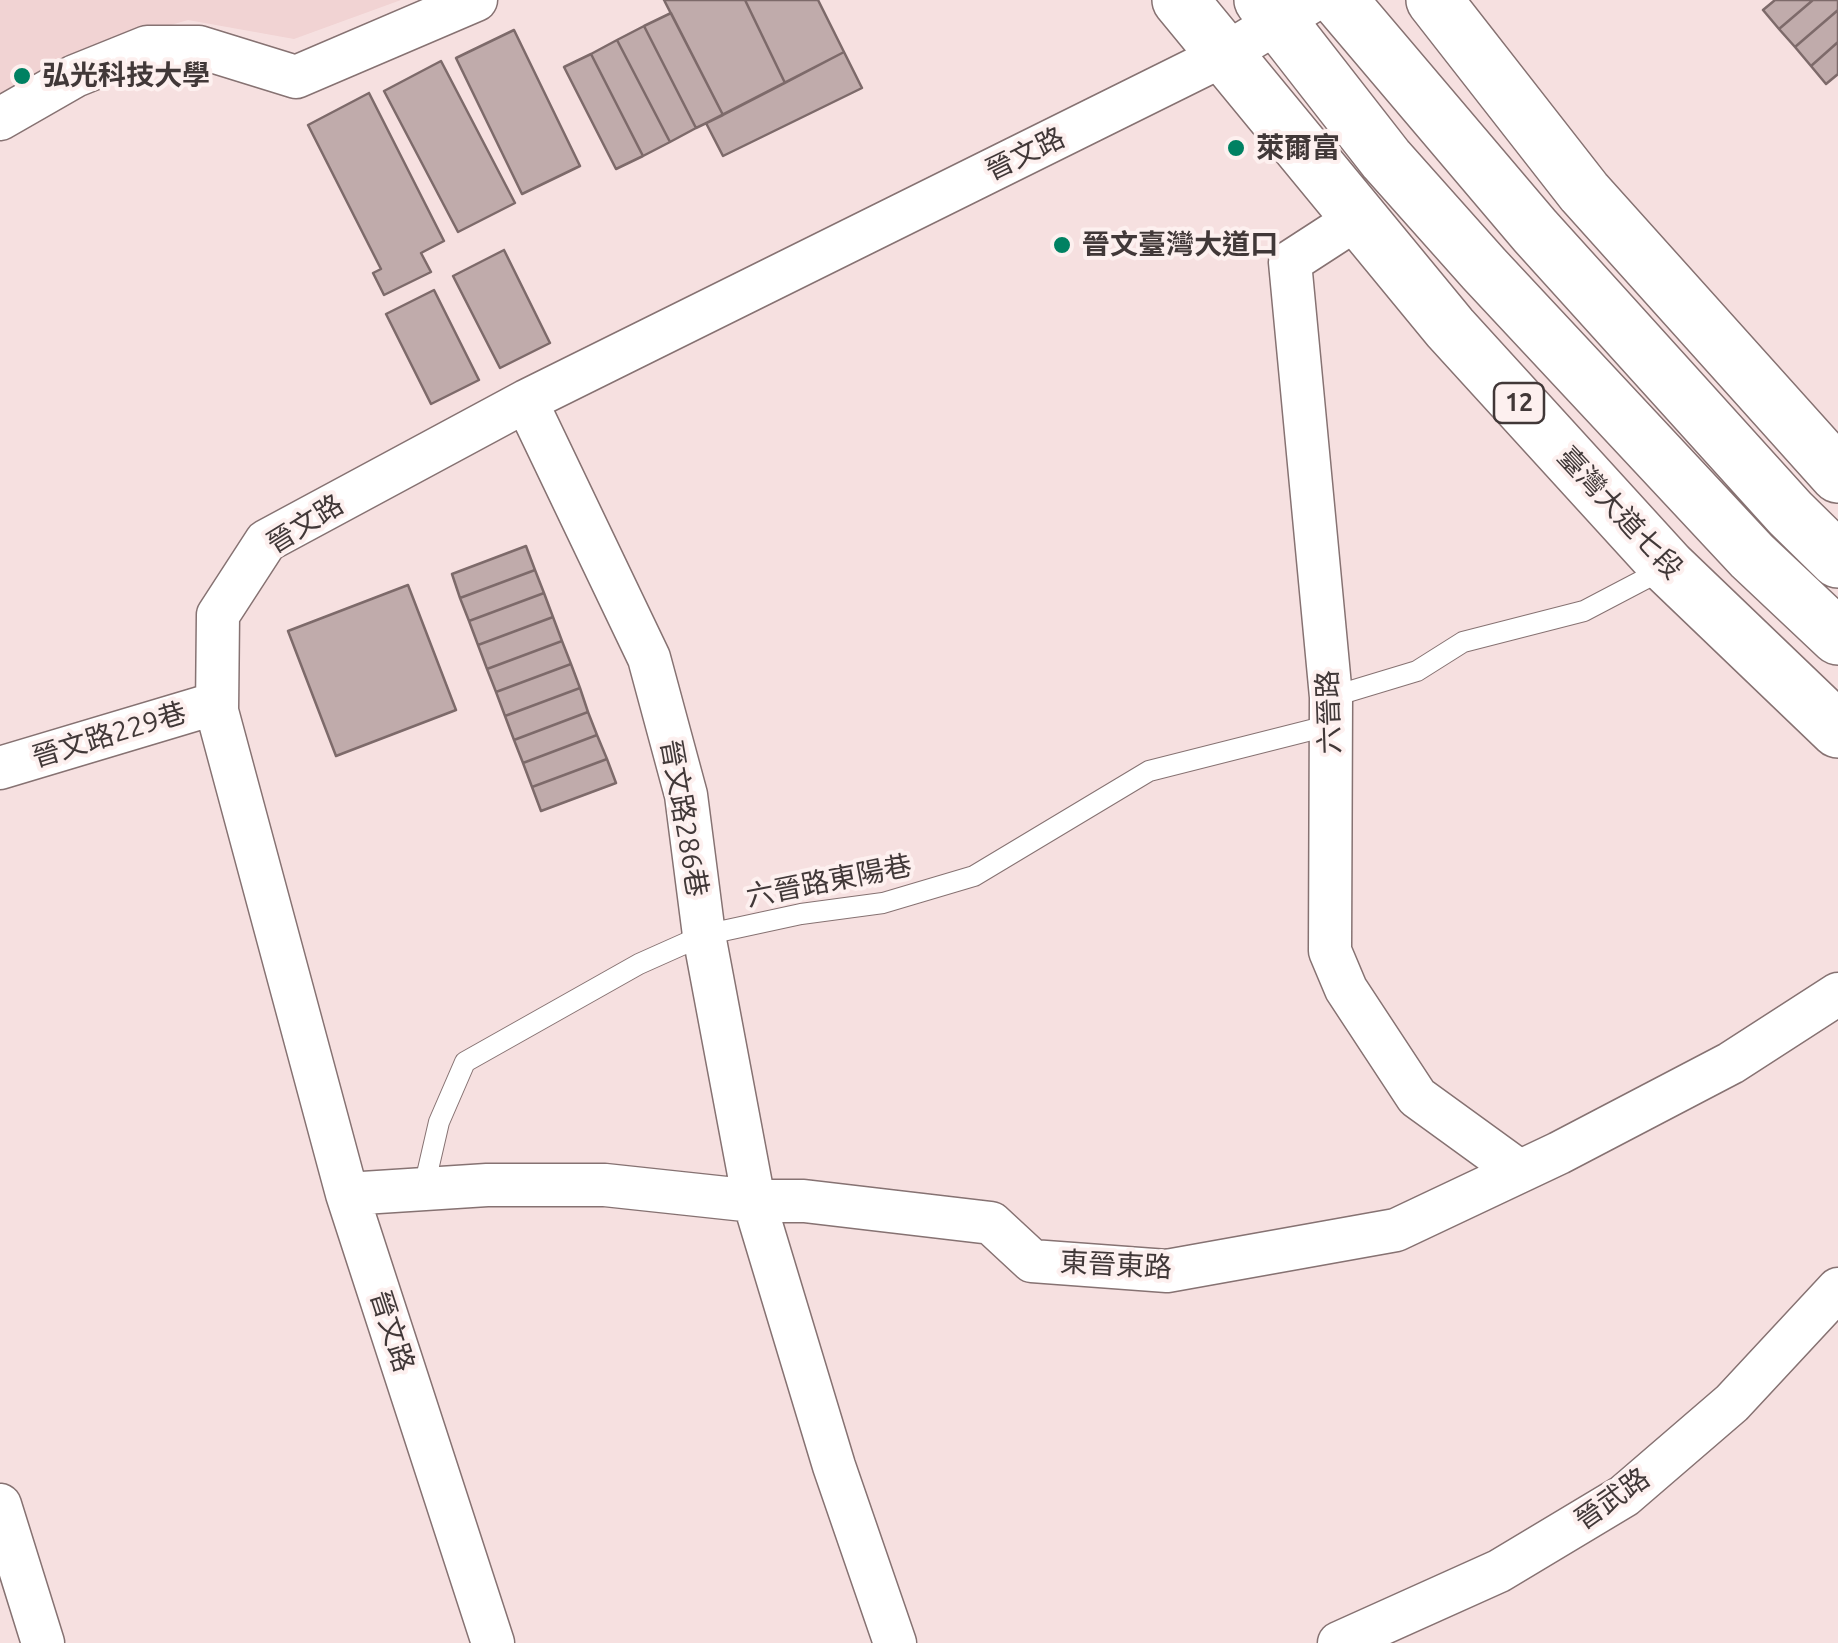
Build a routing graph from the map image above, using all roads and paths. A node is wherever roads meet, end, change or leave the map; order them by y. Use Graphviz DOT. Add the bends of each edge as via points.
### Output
graph roads {
  1 [pos="476,0"];
  2 [pos="1180,0"];
  3 [pos="1340,0"];
  4 [pos="1434,0"];
  5 [pos="1285,8"];
  6 [pos="1222,56"];
  7 [pos="0,119"];
  8 [pos="1361,216"];
  9 [pos="526,402"];
  10 [pos="1838,474"];
  11 [pos="1838,560"];
  12 [pos="1668,567"];
  13 [pos="1838,637"];
  14 [pos="217,703"];
  15 [pos="1331,711"];
  16 [pos="1838,730"];
  17 [pos="0,768"];
  18 [pos="704,936"];
  19 [pos="1838,994"];
  20 [pos="1519,1171"];
  21 [pos="424,1187"];
  22 [pos="347,1194"];
  23 [pos="754,1201"];
  24 [pos="1838,1289"];
  25 [pos="0,1504"];
  26 [pos="43,1643"];
  27 [pos="493,1643"];
  28 [pos="894,1643"];
  29 [pos="1340,1643"];
  1 -- 7 [label="street" via="296,77 199,47 146,47 75,76"];
  2 -- 6 [label="main road, 12"];
  3 -- 11 [label="main road" via="1522,216"];
  4 -- 10 [label="main road" via="1584,192"];
  5 -- 6 [label="street, 晉文路"];
  5 -- 13 [label="main road, 12" via="1386,159 1752,556"];
  6 -- 8 [label="main road, 臺灣大道七段 / 12"];
  6 -- 9 [label="street, 晉文路"];
  8 -- 12 [label="main road, 臺灣大道七段 / 12" via="1450,328"];
  8 -- 15 [label="street, 六晉路" via="1290,262"];
  9 -- 14 [label="street, 晉文路" via="266,542 218,615"];
  9 -- 18 [label="street, 晉文路286巷" via="649,658 686,795"];
  12 -- 15 [label="lane, 六晉路東陽巷" via="1584,612 1463,642 1417,672"];
  12 -- 16 [label="main road, 臺灣大道七段 / 12"];
  14 -- 17 [label="street, 晉文路229巷"];
  14 -- 22 [label="street, 晉文路"];
  15 -- 18 [label="lane, 六晉路東陽巷" via="1149,771 974,876 883,903"];
  15 -- 20 [label="street, 六晉路" via="1330,950 1346,988 1416,1096"];
  18 -- 21 [label="lane, 六晉路東陽巷" via="639,964 466,1062 440,1122"];
  18 -- 23 [label="street, 晉文路286巷"];
  19 -- 20 [label="street, 東晉東路" via="1732,1063"];
  20 -- 23 [label="street, 東晉東路" via="1396,1230 1167,1271 1032,1261 990,1223 945,1214"];
  21 -- 22 [label="street, 東晉東路"];
  21 -- 23 [label="street, 東晉東路" via="604,1185"];
  22 -- 27 [label="street, 晉文路"];
  23 -- 28 [label="street, 晉文路286巷"];
  24 -- 29 [label="street, 晉武路" via="1732,1403 1624,1496 1499,1572"];
  25 -- 26 [label="street"];
}
